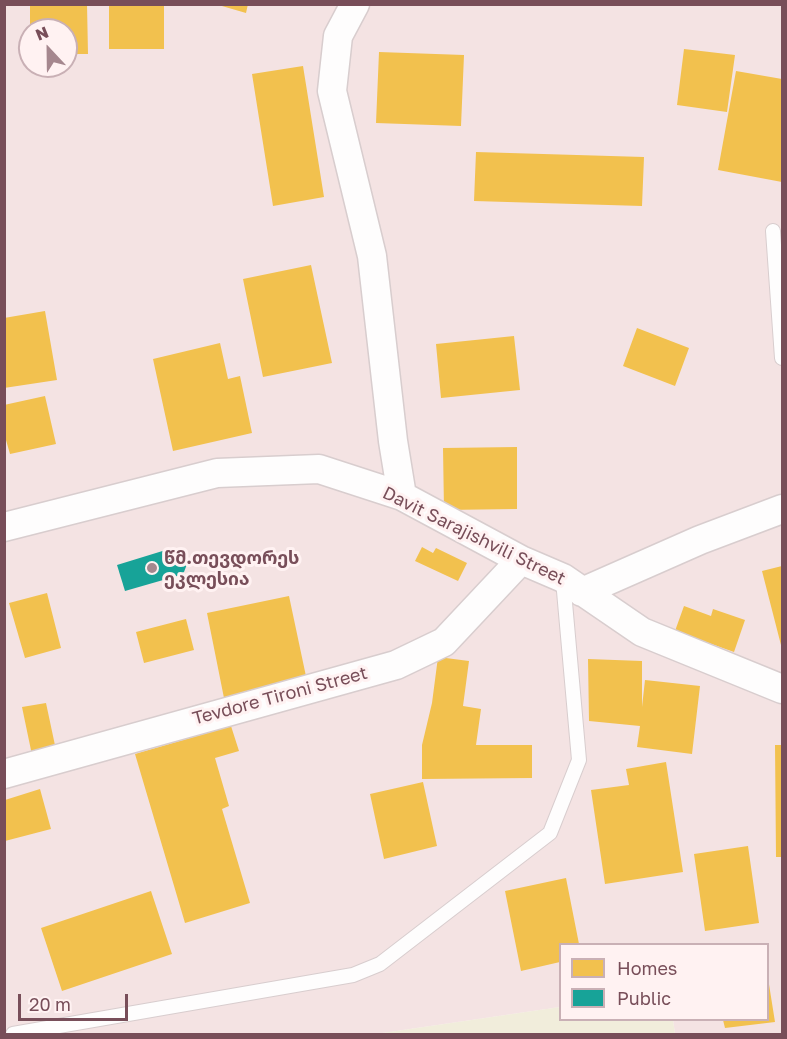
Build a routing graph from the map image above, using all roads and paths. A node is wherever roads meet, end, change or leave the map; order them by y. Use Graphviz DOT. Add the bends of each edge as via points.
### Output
graph roads {
  1 [pos="355,4"];
  2 [pos="773,231"];
  3 [pos="783,358"];
  4 [pos="402,496"];
  5 [pos="783,509"];
  6 [pos="4,527"];
  7 [pos="520,560"];
  8 [pos="572,585"];
  9 [pos="783,689"];
  10 [pos="4,774"];
  11 [pos="13,1035"];
  1 -- 4 [label="street" via="338,36 332,91 372,256"];
  2 -- 3 [label="lane"];
  4 -- 6 [label="street, Davit Sarajishvili Street" via="319,469 217,473"];
  4 -- 7 [label="street, Davit Sarajishvili Street"];
  5 -- 8 [label="street"];
  7 -- 8 [label="street, Davit Sarajishvili Street"];
  7 -- 10 [label="street, Tevdore Tironi Street" via="444,642 396,665"];
  8 -- 9 [label="street, Davit Sarajishvili Street" via="642,632"];
  8 -- 11 [label="lane" via="579,760 550,833 380,964 352,975"];
}
